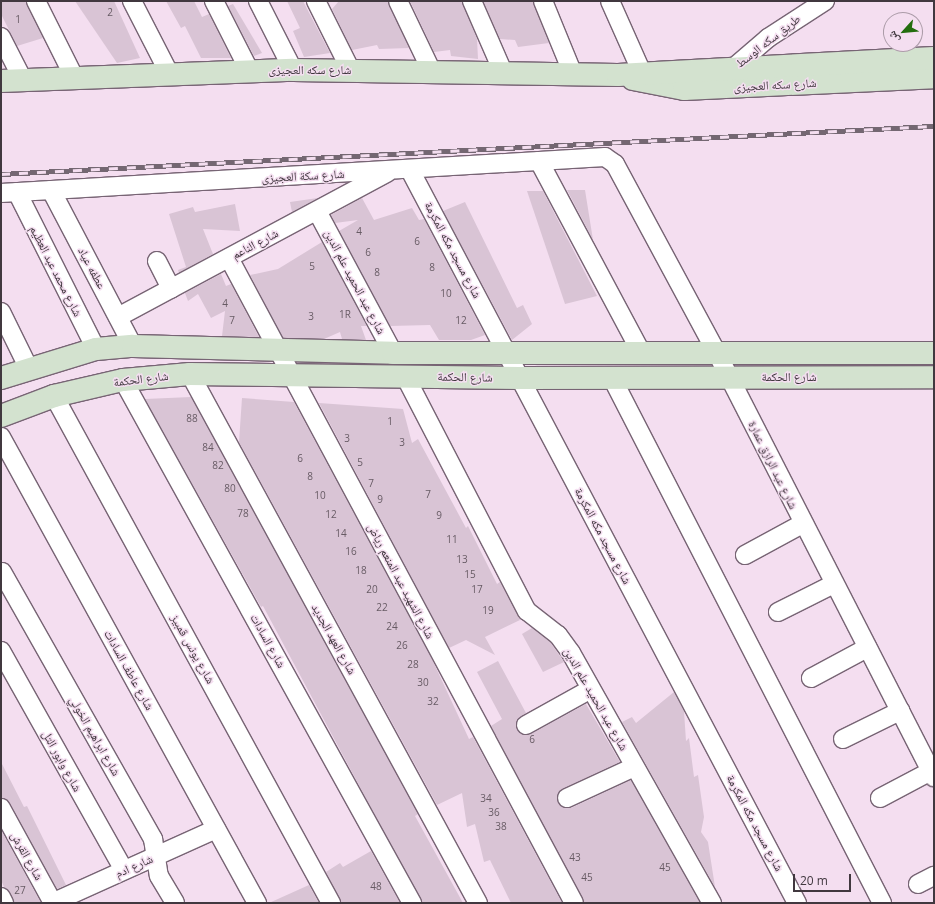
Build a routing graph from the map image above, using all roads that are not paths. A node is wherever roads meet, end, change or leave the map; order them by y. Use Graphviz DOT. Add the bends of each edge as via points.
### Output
graph roads {
  1 [pos="36,1"];
  2 [pos="132,1"];
  3 [pos="214,1"];
  4 [pos="258,1"];
  5 [pos="316,1"];
  6 [pos="398,1"];
  7 [pos="472,1"];
  8 [pos="543,1"];
  9 [pos="610,1"];
  10 [pos="825,1"];
  11 [pos="1,37"];
  12 [pos="934,58"];
  13 [pos="350,69"];
  14 [pos="732,69"];
  15 [pos="250,70"];
  16 [pos="293,70"];
  17 [pos="431,70"];
  18 [pos="168,72"];
  19 [pos="504,72"];
  20 [pos="642,73"];
  21 [pos="573,74"];
  22 [pos="618,75"];
  23 [pos="74,77"];
  24 [pos="934,77"];
  25 [pos="23,80"];
  26 [pos="1,81"];
  27 [pos="605,157"];
  28 [pos="539,161"];
  29 [pos="392,170"];
  30 [pos="410,170"];
  31 [pos="51,190"];
  32 [pos="9,192"];
  33 [pos="317,211"];
  34 [pos="229,258"];
  35 [pos="157,261"];
  36 [pos="171,289"];
  37 [pos="1,312"];
  38 [pos="118,317"];
  39 [pos="133,346"];
  40 [pos="96,349"];
  41 [pos="277,350"];
  42 [pos="393,353"];
  43 [pos="934,353"];
  44 [pos="508,354"];
  45 [pos="642,354"];
  46 [pos="717,354"];
  47 [pos="29,369"];
  48 [pos="190,374"];
  49 [pos="291,375"];
  50 [pos="405,376"];
  51 [pos="729,377"];
  52 [pos="934,377"];
  53 [pos="1,378"];
  54 [pos="519,378"];
  55 [pos="612,378"];
  56 [pos="123,380"];
  57 [pos="54,396"];
  58 [pos="1,416"];
  59 [pos="1,437"];
  60 [pos="802,524"];
  61 [pos="745,555"];
  62 [pos="2,572"];
  63 [pos="834,584"];
  64 [pos="778,612"];
  65 [pos="867,648"];
  66 [pos="1,651"];
  67 [pos="811,678"];
  68 [pos="591,690"];
  69 [pos="900,711"];
  70 [pos="526,725"];
  71 [pos="843,739"];
  72 [pos="634,767"];
  73 [pos="932,774"];
  74 [pos="567,798"];
  75 [pos="880,798"];
  76 [pos="1,808"];
  77 [pos="216,829"];
  78 [pos="156,856"];
  79 [pos="124,870"];
  80 [pos="934,876"];
  81 [pos="918,884"];
  82 [pos="88,896"];
  83 [pos="1,897"];
  84 [pos="4,903"];
  85 [pos="52,903"];
  86 [pos="175,903"];
  87 [pos="256,903"];
  88 [pos="331,903"];
  89 [pos="412,903"];
  90 [pos="478,903"];
  91 [pos="574,903"];
  92 [pos="712,903"];
  93 [pos="797,903"];
  94 [pos="882,903"];
  1 -- 23 [label="street"];
  2 -- 18 [label="street"];
  3 -- 15 [label="street"];
  4 -- 16 [label="street"];
  5 -- 13 [label="street"];
  6 -- 17 [label="street"];
  7 -- 19 [label="street"];
  8 -- 21 [label="street"];
  9 -- 20 [label="street"];
  10 -- 14 [label="street, طريق سكه الوسط" via="768,38"];
  11 -- 25 [label="street"];
  12 -- 14 [label="street, شارع سكه العجيزى"];
  13 -- 16 [label="street, شارع سكه العجيزى"];
  13 -- 17 [label="street, شارع سكه العجيزى"];
  14 -- 20 [label="street, شارع سكه العجيزى"];
  15 -- 16 [label="street, شارع سكه العجيزى"];
  15 -- 18 [label="street, شارع سكه العجيزى"];
  17 -- 19 [label="street, شارع سكه العجيزى"];
  18 -- 23 [label="street, شارع سكه العجيزى"];
  19 -- 21 [label="street, شارع سكه العجيزى"];
  20 -- 22 [label="street, شارع سكه العجيزى"];
  21 -- 22 [label="street, شارع سكه العجيزى"];
  22 -- 24 [label="street, شارع سكه العجيزى" via="656,86 684,89"];
  23 -- 25 [label="street, شارع سكه العجيزى"];
  25 -- 26 [label="street, شارع سكه العجيزى"];
  27 -- 28 [label="street, شارع سكة العجيزى"];
  27 -- 46 [label="street, شارع عبد الرازق عمارة" via="615,164"];
  28 -- 30 [label="street, شارع سكة العجيزى"];
  28 -- 45 [label="street"];
  29 -- 30 [label="street, شارع سكة العجيزى"];
  29 -- 31 [label="street, شارع سكة العجيزى"];
  29 -- 33 [label="street, شارع الناعم"];
  30 -- 44 [label="street, شارع مسجد مكه المكرمة"];
  31 -- 32 [label="street, شارع سكة العجيزى"];
  31 -- 38 [label="street, عطفه عياد"];
  32 -- 40 [label="street, شارع محمد عبد العظيم"];
  33 -- 34 [label="street, شارع الناعم"];
  33 -- 42 [label="street, شارع عبد الحميد علم الدين"];
  34 -- 36 [label="street, شارع الناعم"];
  34 -- 41 [label="street, شارع الشهيد عبد المنعم رياض"];
  35 -- 36 [label="street"];
  36 -- 38 [label="street, شارع الناعم"];
  37 -- 47 [label="street"];
  38 -- 39 [label="street, عطفه عياد"];
  39 -- 40 [label="street, شارع الحكمة"];
  39 -- 41 [label="street, شارع الحكمة"];
  40 -- 47 [label="street, شارع الحكمة"];
  41 -- 42 [label="street, شارع الحكمة"];
  41 -- 49 [label="street, شارع الشهيد عبد المنعم رياض"];
  42 -- 44 [label="street, شارع الحكمة"];
  43 -- 46 [label="street, شارع الحكمة"];
  44 -- 45 [label="street, شارع الحكمة"];
  44 -- 54 [label="street, شارع مسجد مكه المكرمة"];
  45 -- 46 [label="street, شارع الحكمة"];
  46 -- 51 [label="street, شارع عبد الرازق عمارة"];
  47 -- 53 [label="street, شارع الحكمة"];
  48 -- 49 [label="street, شارع الحكمة"];
  48 -- 56 [label="street, شارع الحكمة"];
  48 -- 90 [label="street, شارع العهد الجديد"];
  49 -- 50 [label="street, شارع الحكمة"];
  49 -- 91 [label="street, شارع الشهيد عبد المنعم رياض"];
  50 -- 54 [label="street, شارع الحكمة"];
  50 -- 68 [label="street, شارع عبد الحميد علم الدين" via="527,611 558,635"];
  51 -- 52 [label="street, شارع الحكمة"];
  51 -- 55 [label="street, شارع الحكمة"];
  51 -- 60 [label="street, شارع عبد الرازق عمارة"];
  54 -- 55 [label="street, شارع الحكمة"];
  54 -- 93 [label="street, شارع مسجد مكه المكرمة"];
  55 -- 94 [label="street"];
  56 -- 57 [label="street, شارع الحكمة"];
  56 -- 89 [label="street, شارع السادات"];
  57 -- 58 [label="street, شارع الحكمة"];
  57 -- 88 [label="street, شارع يونس قمبيز"];
  59 -- 77 [label="street, شارع عاطف السادات"];
  60 -- 61 [label="street"];
  60 -- 63 [label="street, شارع عبد الرازق عمارة"];
  62 -- 78 [label="street, شارع ابراهيم الخولي" via="153,838"];
  63 -- 64 [label="street"];
  63 -- 65 [label="street, شارع عبد الرازق عمارة"];
  65 -- 67 [label="street"];
  65 -- 69 [label="street, شارع عبد الرازق عمارة"];
  66 -- 79 [label="street, شارع وابور التل"];
  68 -- 70 [label="street"];
  68 -- 72 [label="street, شارع عبد الحميد علم الدين"];
  69 -- 71 [label="street"];
  69 -- 73 [label="street, شارع عبد الرازق عمارة"];
  72 -- 74 [label="street"];
  72 -- 92 [label="street, شارع عبد الحميد علم الدين"];
  73 -- 75 [label="street"];
  76 -- 85 [label="street, شارع القرش"];
  77 -- 78 [label="street, شارع ادم"];
  77 -- 87 [label="street, شارع عاطف السادات"];
  78 -- 79 [label="street, شارع ادم"];
  78 -- 86 [label="street, شارع ابراهيم الخولي" via="160,876"];
  79 -- 82 [label="street, شارع ادم"];
  80 -- 81 [label="street"];
  82 -- 85 [label="street, شارع ادم"];
  83 -- 84 [label="street"];
}
